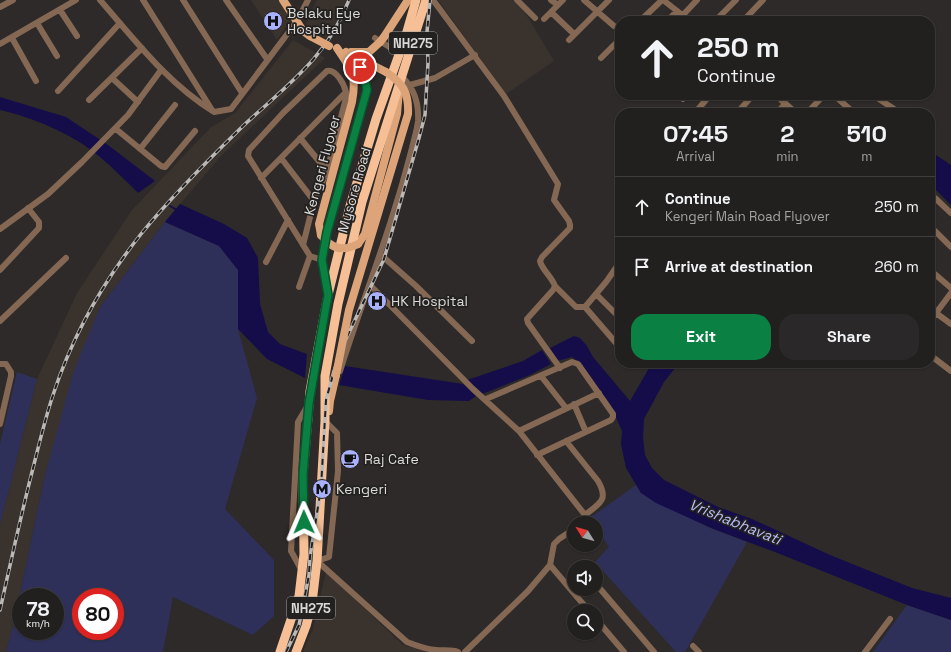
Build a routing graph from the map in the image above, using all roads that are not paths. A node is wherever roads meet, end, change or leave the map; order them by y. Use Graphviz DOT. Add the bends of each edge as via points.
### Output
graph roads {
  1 [pos="13,0"];
  2 [pos="76,0"];
  3 [pos="100,0"];
  4 [pos="142,0"];
  5 [pos="183,0"];
  6 [pos="226,0"];
  7 [pos="282,0"];
  8 [pos="308,0"];
  9 [pos="410,0"];
  10 [pos="426,0"];
  11 [pos="433,0"];
  12 [pos="517,0"];
  13 [pos="551,0"];
  14 [pos="563,0"];
  15 [pos="584,0"];
  16 [pos="609,0"];
  17 [pos="697,0"];
  18 [pos="736,0"];
  19 [pos="763,0"];
  20 [pos="665,1"];
  21 [pos="558,5"];
  22 [pos="0,7"];
  23 [pos="60,10"];
  24 [pos="677,10"];
  25 [pos="551,12"];
  26 [pos="598,12"];
  27 [pos="683,15"];
  28 [pos="646,16"];
  29 [pos="672,16"];
  30 [pos="721,16"];
  31 [pos="748,16"];
  32 [pos="535,18"];
  33 [pos="544,19"];
  34 [pos="297,21"];
  35 [pos="37,23"];
  36 [pos="120,23"];
  37 [pos="614,26"];
  38 [pos="574,34"];
  39 [pos="77,36"];
  40 [pos="410,37"];
  41 [pos="12,38"];
  42 [pos="375,38"];
  43 [pos="569,40"];
  44 [pos="0,44"];
  45 [pos="615,44"];
  46 [pos="333,47"];
  47 [pos="142,48"];
  48 [pos="346,52"];
  49 [pos="399,54"];
  50 [pos="475,55"];
  51 [pos="57,56"];
  52 [pos="601,58"];
  53 [pos="267,59"];
  54 [pos="362,60"];
  55 [pos="161,70"];
  56 [pos="402,77"];
  57 [pos="112,78"];
  58 [pos="36,81"];
  59 [pos="410,85"];
  60 [pos="399,87"];
  61 [pos="58,91"];
  62 [pos="346,92"];
  63 [pos="242,93"];
  64 [pos="89,100"];
  65 [pos="706,100"];
  66 [pos="748,100"];
  67 [pos="782,100"];
  68 [pos="819,100"];
  69 [pos="840,100"];
  70 [pos="880,100"];
  71 [pos="138,102"];
  72 [pos="784,102"];
  73 [pos="175,105"];
  74 [pos="698,108"];
  75 [pos="741,108"];
  76 [pos="780,108"];
  77 [pos="791,108"];
  78 [pos="812,108"];
  79 [pos="848,108"];
  80 [pos="892,108"];
  81 [pos="214,112"];
  82 [pos="116,128"];
  83 [pos="195,131"];
  84 [pos="300,138"];
  85 [pos="140,149"];
  86 [pos="281,158"];
  87 [pos="328,171"];
  88 [pos="262,178"];
  89 [pos="935,198"];
  90 [pos="314,201"];
  91 [pos="28,208"];
  92 [pos="951,214"];
  93 [pos="288,220"];
  94 [pos="1,225"];
  95 [pos="935,231"];
  96 [pos="303,244"];
  97 [pos="951,247"];
  98 [pos="381,255"];
  99 [pos="310,256"];
  100 [pos="66,258"];
  101 [pos="322,260"];
  102 [pos="266,262"];
  103 [pos="615,269"];
  104 [pos="0,270"];
  105 [pos="935,275"];
  106 [pos="370,285"];
  107 [pos="555,286"];
  108 [pos="299,287"];
  109 [pos="951,292"];
  110 [pos="596,294"];
  111 [pos="328,295"];
  112 [pos="585,307"];
  113 [pos="615,313"];
  114 [pos="936,313"];
  115 [pos="0,321"];
  116 [pos="951,324"];
  117 [pos="472,341"];
  118 [pos="615,343"];
  119 [pos="935,359"];
  120 [pos="0,364"];
  121 [pos="558,365"];
  122 [pos="951,371"];
  123 [pos="541,376"];
  124 [pos="335,379"];
  125 [pos="599,393"];
  126 [pos="486,399"];
  127 [pos="309,403"];
  128 [pos="574,404"];
  129 [pos="566,408"];
  130 [pos="325,421"];
  131 [pos="0,424"];
  132 [pos="519,431"];
  133 [pos="586,432"];
  134 [pos="566,441"];
  135 [pos="538,455"];
  136 [pos="585,515"];
  137 [pos="567,534"];
  138 [pos="317,561"];
  139 [pos="550,564"];
  140 [pos="302,571"];
  141 [pos="603,592"];
  142 [pos="583,604"];
  143 [pos="890,620"];
  144 [pos="603,627"];
  145 [pos="694,646"];
  146 [pos="280,652"];
  147 [pos="296,652"];
  148 [pos="458,652"];
  149 [pos="466,652"];
  150 [pos="624,652"];
  151 [pos="654,652"];
  152 [pos="698,652"];
  153 [pos="865,652"];
  1 -- 22 [label="street"];
  2 -- 23 [label="street"];
  3 -- 36 [label="street"];
  4 -- 81 [label="street"];
  5 -- 63 [label="street"];
  6 -- 53 [label="street"];
  7 -- 34 [label="main road"];
  8 -- 34 [label="street"];
  9 -- 40 [label="highway, Mysore Road / NH275"];
  9 -- 54 [label="main road, bridge" via="377,46"];
  10 -- 40 [label="highway, Mysore Road / NH275"];
  11 -- 50 [label="street"];
  12 -- 32 [label="street"];
  13 -- 21 [label="street"];
  14 -- 21 [label="street"];
  15 -- 26 [label="street"];
  16 -- 26 [label="street"];
  17 -- 27 [label="street"];
  18 -- 30 [label="street"];
  19 -- 31 [label="street"];
  20 -- 24 [label="street"];
  20 -- 28 [label="street"];
  21 -- 25 [label="street"];
  23 -- 35 [label="street"];
  23 -- 39 [label="street"];
  24 -- 27 [label="street"];
  24 -- 29 [label="street"];
  25 -- 33 [label="street"];
  25 -- 38 [label="street"];
  26 -- 37 [label="street"];
  26 -- 38 [label="street"];
  34 -- 46 [label="main road, bridge" via="303,31"];
  34 -- 53 [label="street"];
  35 -- 41 [label="street"];
  35 -- 51 [label="street"];
  36 -- 47 [label="street"];
  36 -- 61 [label="street"];
  38 -- 43 [label="street"];
  40 -- 49 [label="highway, Mysore Road / NH275"];
  40 -- 56 [label="highway, Mysore Road / NH275"];
  41 -- 44 [label="street"];
  41 -- 58 [label="street"];
  42 -- 49 [label="street"];
  45 -- 52 [label="street"];
  46 -- 48 [label="main road"];
  46 -- 60 [label="main road, Kengeri Flyover, bridge" via="352,71 355,84 319,224 321,235 334,247 350,248 358,244 365,234 397,114"];
  47 -- 55 [label="street"];
  47 -- 57 [label="street"];
  48 -- 54 [label="main road"];
  48 -- 54 [label="main road"];
  49 -- 111 [label="highway, Mysore Road / NH275" via="352,199"];
  50 -- 59 [label="street" via="435,78"];
  50 -- 107 [label="street" via="504,96 558,184 554,200 569,221 570,228 540,261"];
  53 -- 63 [label="street"];
  54 -- 101 [label="main road" via="367,90 327,232"];
  54 -- 124 [label="main road, bridge" via="399,82 409,105 349,310"];
  55 -- 71 [label="street"];
  55 -- 81 [label="street" via="196,102"];
  56 -- 59 [label="street"];
  56 -- 60 [label="highway, Mysore Road / NH275"];
  57 -- 64 [label="street"];
  57 -- 71 [label="street"];
  59 -- 98 [label="street" via="417,109 417,127"];
  60 -- 130 [label="highway, Mysore Road / NH275" via="362,202 338,304 325,376"];
  62 -- 84 [label="street"];
  62 -- 87 [label="street"];
  62 -- 88 [label="street" via="334,71 327,71 283,113 249,150 248,156"];
  63 -- 81 [label="street" via="231,109"];
  65 -- 74 [label="street"];
  66 -- 75 [label="street"];
  67 -- 72 [label="street"];
  68 -- 78 [label="street"];
  69 -- 79 [label="street"];
  70 -- 80 [label="street"];
  71 -- 82 [label="street"];
  72 -- 76 [label="street"];
  72 -- 77 [label="street"];
  73 -- 85 [label="street"];
  82 -- 85 [label="street"];
  82 -- 91 [label="street" via="53,190"];
  83 -- 85 [label="street" via="165,167"];
  84 -- 86 [label="street"];
  84 -- 87 [label="street"];
  86 -- 88 [label="street"];
  86 -- 90 [label="street"];
  87 -- 90 [label="street"];
  88 -- 93 [label="street"];
  89 -- 92 [label="street"];
  90 -- 96 [label="street"];
  91 -- 94 [label="street"];
  91 -- 104 [label="street" via="39,222 39,228"];
  93 -- 96 [label="street"];
  93 -- 102 [label="street"];
  95 -- 97 [label="street"];
  96 -- 99 [label="street"];
  98 -- 106 [label="street"];
  98 -- 117 [label="street"];
  99 -- 101 [label="street"];
  99 -- 108 [label="street"];
  100 -- 115 [label="street"];
  101 -- 111 [label="main road"];
  103 -- 110 [label="street"];
  105 -- 109 [label="street"];
  106 -- 124 [label="street" via="340,373"];
  106 -- 126 [label="street"];
  107 -- 112 [label="street" via="576,307"];
  107 -- 121 [label="street" via="527,319"];
  109 -- 114 [label="street"];
  110 -- 112 [label="street"];
  110 -- 113 [label="street"];
  111 -- 127 [label="highway, Mysore Road / NH275"];
  112 -- 118 [label="street"];
  114 -- 116 [label="street"];
  119 -- 122 [label="street"];
  120 -- 131 [label="street" via="6,364 12,376"];
  121 -- 123 [label="street"];
  121 -- 125 [label="street" via="572,362 578,364"];
  123 -- 126 [label="street"];
  123 -- 129 [label="street"];
  124 -- 130 [label="main road"];
  125 -- 128 [label="street"];
  125 -- 133 [label="street" via="613,417"];
  126 -- 132 [label="street"];
  127 -- 140 [label="highway, Mysore Road / NH275" via="303,475"];
  127 -- 140 [label="street" via="298,422 290,551"];
  128 -- 129 [label="street"];
  128 -- 133 [label="street"];
  129 -- 132 [label="street"];
  130 -- 138 [label="highway, Mysore Road / NH275"];
  130 -- 138 [label="street" via="337,433 338,471 329,557"];
  132 -- 135 [label="street"];
  133 -- 134 [label="street"];
  134 -- 135 [label="street"];
  134 -- 136 [label="street" via="598,481 604,495 601,503"];
  135 -- 136 [label="street"];
  137 -- 139 [label="street" via="554,544"];
  138 -- 147 [label="highway, Mysore Road / NH275" via="312,603"];
  138 -- 148 [label="street" via="407,642 420,647"];
  139 -- 142 [label="street"];
  139 -- 149 [label="street" via="528,591"];
  140 -- 146 [label="highway, Mysore Road / NH275" via="299,596"];
  141 -- 151 [label="street"];
  143 -- 153 [label="street"];
  144 -- 150 [label="street"];
  145 -- 152 [label="street"];
}
